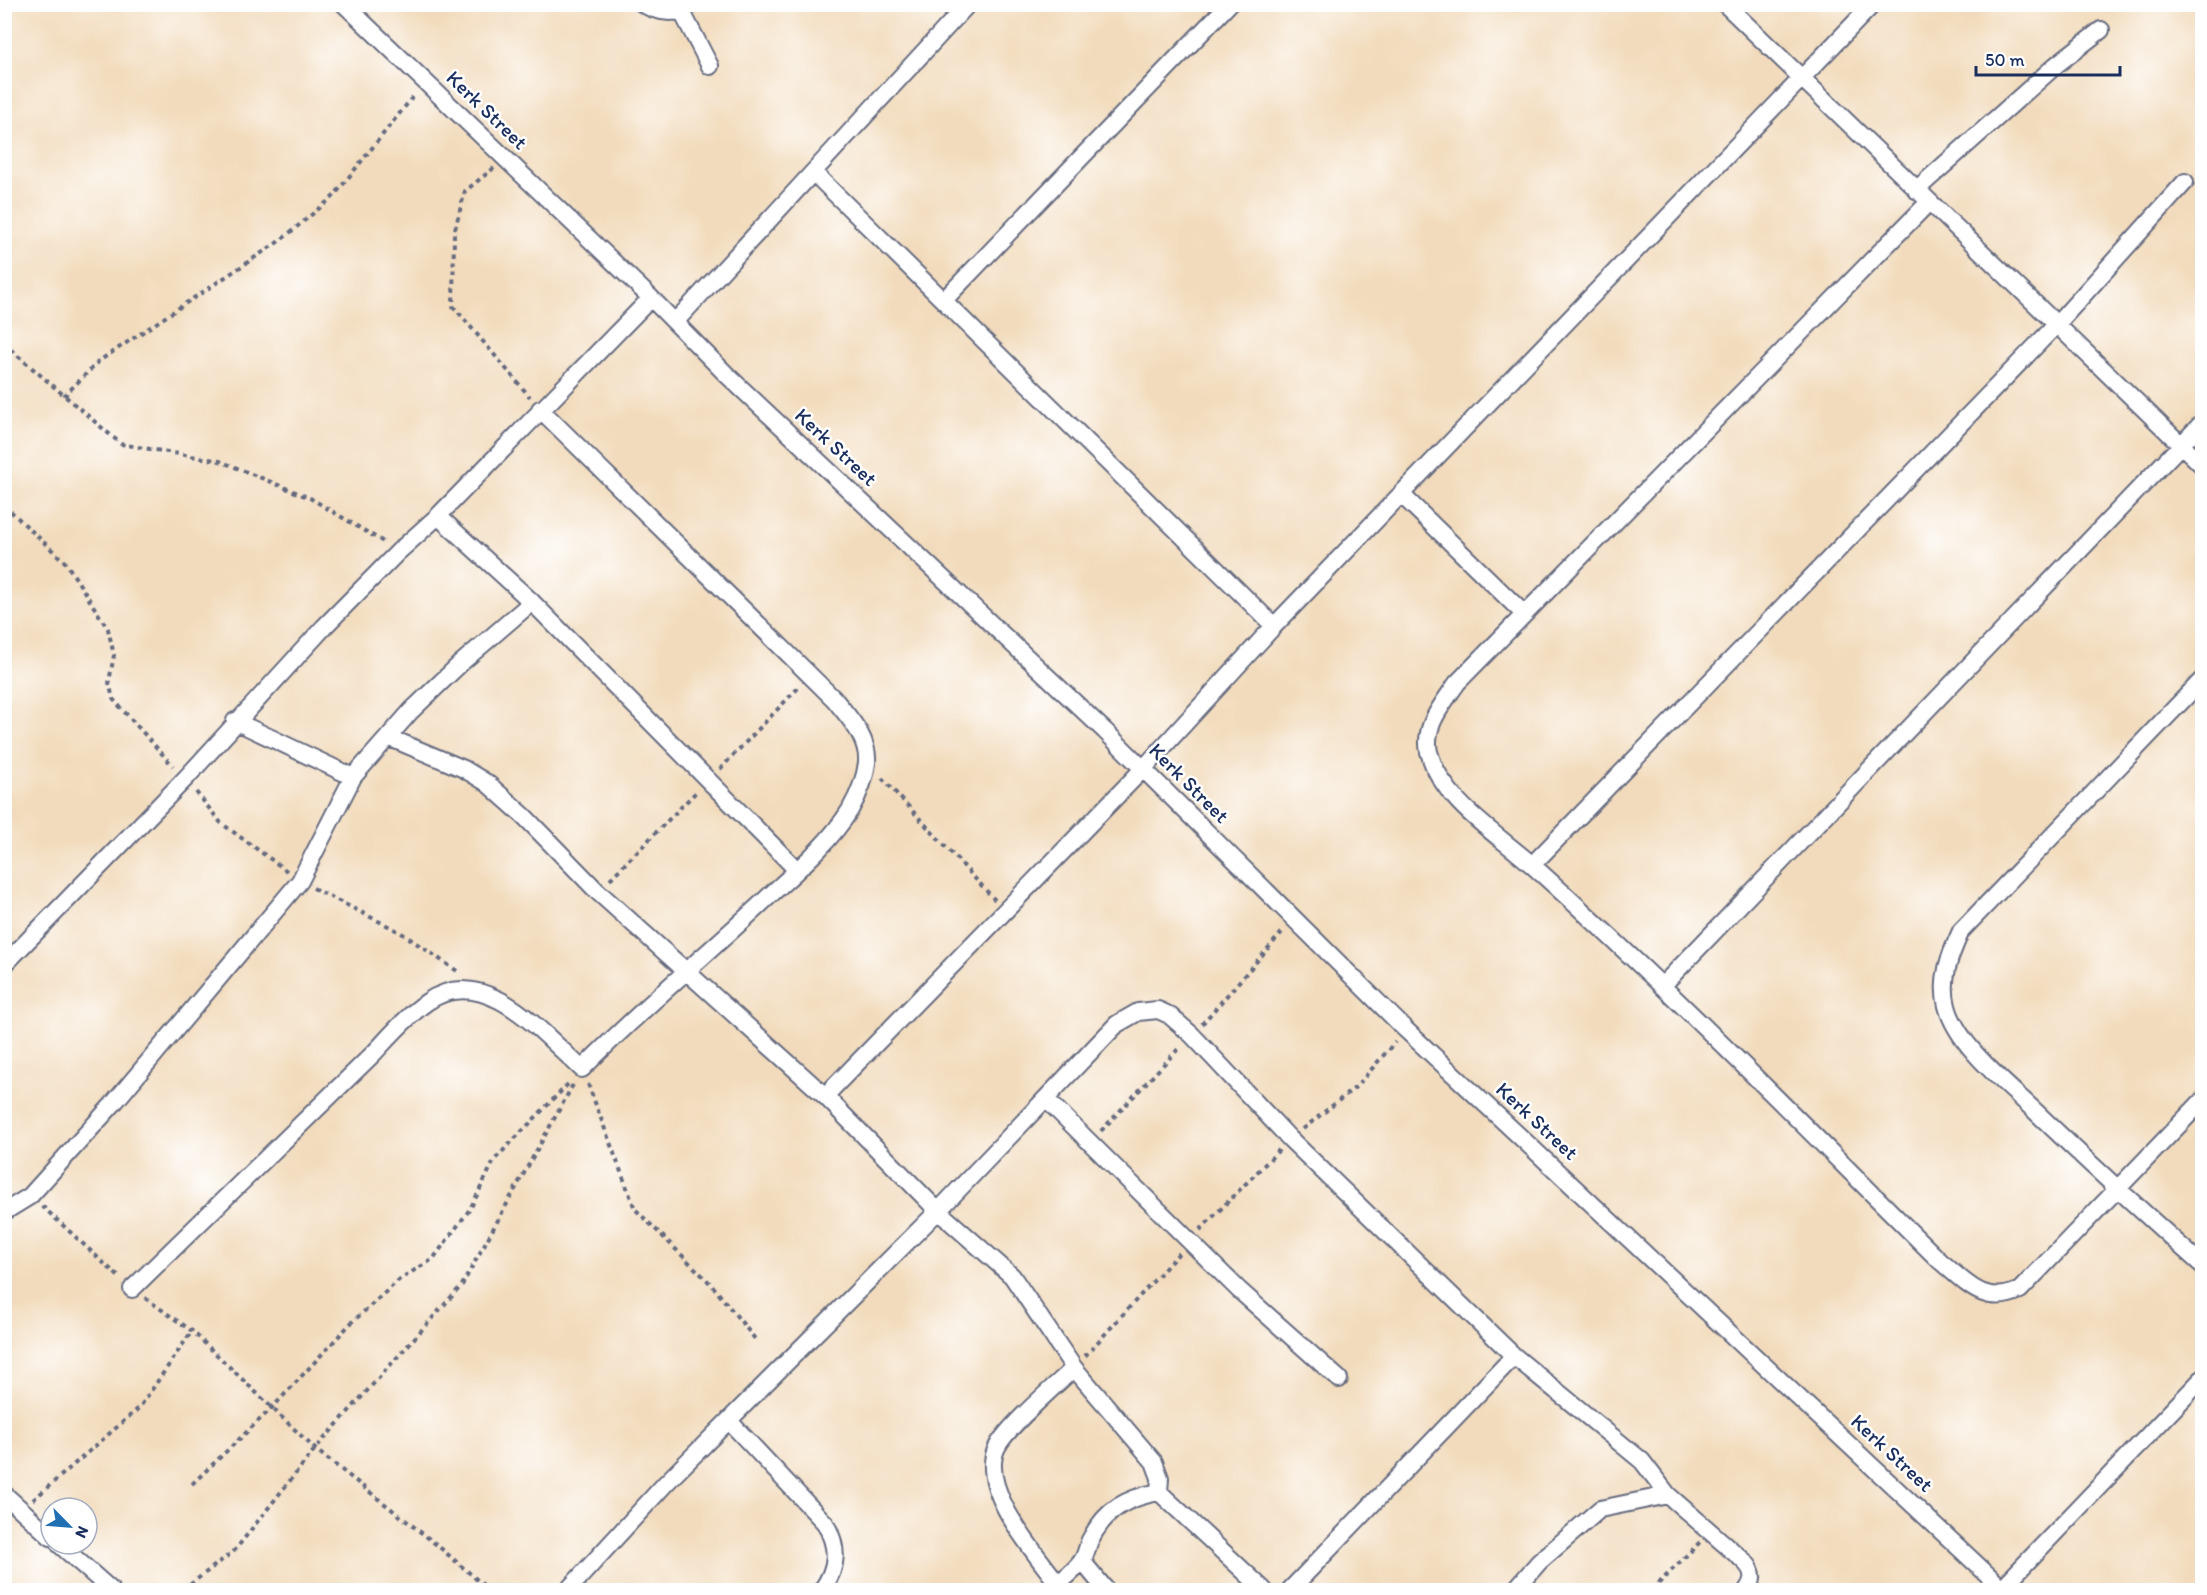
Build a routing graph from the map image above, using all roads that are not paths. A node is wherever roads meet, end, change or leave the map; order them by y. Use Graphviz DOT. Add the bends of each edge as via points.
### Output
graph roads {
  1 [pos="344,4"];
  2 [pos="643,4"];
  3 [pos="968,4"];
  4 [pos="1229,4"];
  5 [pos="1725,4"];
  6 [pos="1873,4"];
  7 [pos="687,8"];
  8 [pos="2101,30"];
  9 [pos="710,66"];
  10 [pos="1803,78"];
  11 [pos="813,172"];
  12 [pos="2185,182"];
  13 [pos="1916,190"];
  14 [pos="1929,202"];
  15 [pos="651,298"];
  16 [pos="944,300"];
  17 [pos="675,322"];
  18 [pos="2058,323"];
  19 [pos="540,409"];
  20 [pos="2202,423"];
  21 [pos="2182,444"];
  22 [pos="2202,465"];
  23 [pos="1402,495"];
  24 [pos="438,516"];
  25 [pos="532,602"];
  26 [pos="1524,614"];
  27 [pos="1274,626"];
  28 [pos="2202,680"];
  29 [pos="235,721"];
  30 [pos="388,737"];
  31 [pos="1143,769"];
  32 [pos="353,777"];
  33 [pos="1532,865"];
  34 [pos="797,870"];
  35 [pos="8,956"];
  36 [pos="687,973"];
  37 [pos="1662,986"];
  38 [pos="825,1096"];
  39 [pos="1046,1099"];
  40 [pos="2202,1101"];
  41 [pos="2117,1189"];
  42 [pos="938,1211"];
  43 [pos="4,1212"];
  44 [pos="2202,1265"];
  45 [pos="132,1289"];
  46 [pos="1514,1356"];
  47 [pos="1074,1368"];
  48 [pos="1339,1379"];
  49 [pos="2202,1379"];
  50 [pos="729,1421"];
  51 [pos="1159,1492"];
  52 [pos="4,1494"];
  53 [pos="1668,1495"];
  54 [pos="39,1526"];
  55 [pos="73,1556"];
  56 [pos="1082,1561"];
  57 [pos="1054,1587"];
  58 [pos="2003,1589"];
  59 [pos="111,1590"];
  60 [pos="568,1590"];
  61 [pos="822,1590"];
  62 [pos="1106,1590"];
  63 [pos="1264,1590"];
  64 [pos="1290,1590"];
  65 [pos="1515,1590"];
  66 [pos="1747,1590"];
  1 -- 15 [label="street, Kerk Street"];
  2 -- 7 [label="street" via="656,12"];
  3 -- 11 [label="street"];
  4 -- 16 [label="street"];
  5 -- 10 [label="street"];
  6 -- 10 [label="street"];
  7 -- 9 [label="street"];
  8 -- 13 [label="street"];
  10 -- 13 [label="street"];
  10 -- 23 [label="street"];
  11 -- 16 [label="street"];
  11 -- 17 [label="street"];
  12 -- 18 [label="street"];
  13 -- 14 [label="street"];
  14 -- 18 [label="street"];
  14 -- 26 [label="street"];
  15 -- 17 [label="street, Kerk Street"];
  15 -- 19 [label="street"];
  16 -- 27 [label="street"];
  17 -- 31 [label="street, Kerk Street"];
  18 -- 21 [label="street"];
  18 -- 33 [label="street"];
  19 -- 24 [label="street"];
  19 -- 34 [label="street" via="835,699 864,742 867,762 850,811"];
  20 -- 21 [label="street"];
  21 -- 22 [label="street"];
  21 -- 37 [label="street"];
  23 -- 26 [label="street"];
  23 -- 27 [label="street"];
  24 -- 25 [label="street"];
  24 -- 29 [label="street" via="398,552"];
  25 -- 30 [label="street" via="461,663"];
  25 -- 34 [label="street"];
  26 -- 33 [label="street" via="1456,683 1433,718 1428,735 1430,753 1444,783 1469,811"];
  27 -- 31 [label="street"];
  28 -- 41 [label="street" via="1961,931 1944,983 1955,1025 1978,1056"];
  29 -- 32 [label="street"];
  29 -- 35 [label="street" via="185,779"];
  30 -- 32 [label="street"];
  30 -- 36 [label="street" via="464,769 487,783"];
  31 -- 38 [label="street"];
  31 -- 58 [label="street, Kerk Street" via="1406,1029"];
  32 -- 43 [label="street" via="300,881 113,1104 30,1196"];
  33 -- 37 [label="street"];
  34 -- 36 [label="street"];
  36 -- 38 [label="street"];
  36 -- 45 [label="street" via="582,1069 517,1012 490,994 452,992 429,1000 406,1018"];
  37 -- 41 [label="street" via="1940,1261 1993,1298 2020,1290"];
  38 -- 42 [label="street"];
  39 -- 42 [label="street"];
  39 -- 46 [label="street" via="1117,1024 1138,1012 1158,1010 1169,1015 1290,1139"];
  39 -- 48 [label="street" via="1239,1290"];
  40 -- 41 [label="street"];
  41 -- 44 [label="street"];
  42 -- 47 [label="street" via="1012,1276"];
  42 -- 50 [label="street"];
  46 -- 53 [label="street" via="1642,1461"];
  46 -- 64 [label="street"];
  47 -- 51 [label="street" via="1154,1462 1160,1478"];
  47 -- 57 [label="street" via="1003,1438 994,1456 999,1497"];
  49 -- 58 [label="street"];
  50 -- 60 [label="street"];
  50 -- 61 [label="street" via="825,1523 834,1539 835,1568"];
  51 -- 56 [label="street" via="1136,1496 1108,1512"];
  51 -- 63 [label="street"];
  52 -- 54 [label="street"];
  53 -- 65 [label="street" via="1600,1509 1539,1562"];
  53 -- 66 [label="street" via="1749,1567 1753,1581"];
  55 -- 59 [label="street"];
  56 -- 57 [label="street"];
  56 -- 62 [label="street"];
}
